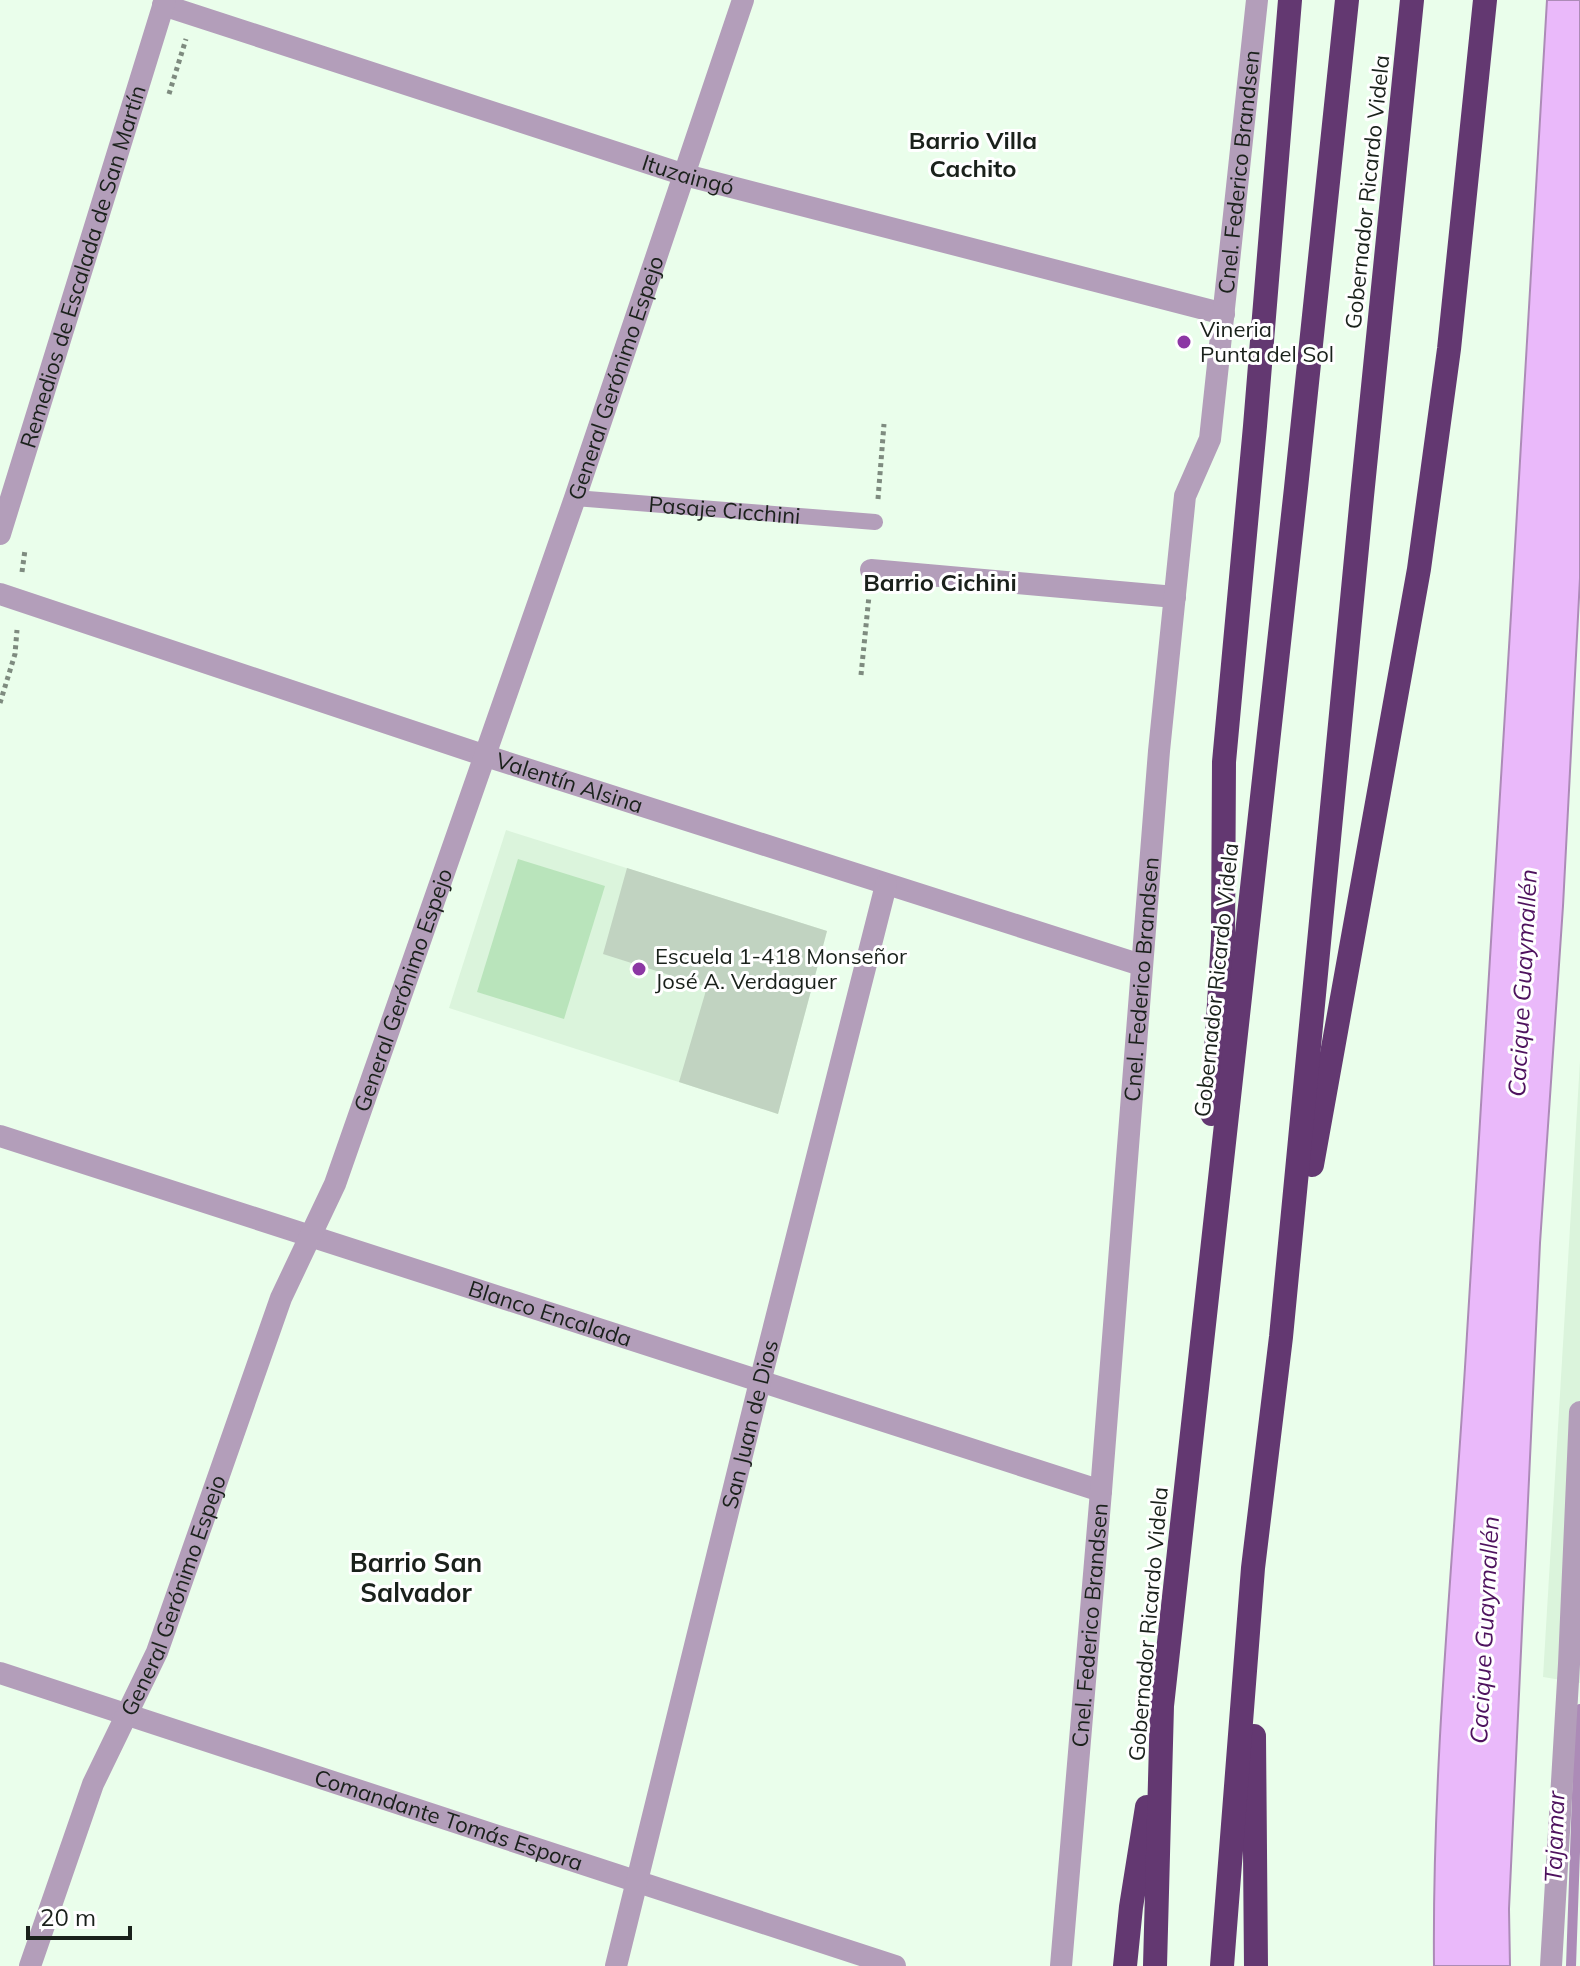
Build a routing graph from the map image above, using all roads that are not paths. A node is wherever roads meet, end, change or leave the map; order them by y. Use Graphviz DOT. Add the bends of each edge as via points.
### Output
graph roads {
  1 [pos="743,0"];
  2 [pos="1257,0"];
  3 [pos="1290,0"];
  4 [pos="1347,0"];
  5 [pos="1412,0"];
  6 [pos="1485,0"];
  7 [pos="164,2"];
  8 [pos="685,175"];
  9 [pos="1224,314"];
  10 [pos="575,498"];
  11 [pos="875,522"];
  12 [pos="0,534"];
  13 [pos="871,570"];
  14 [pos="1175,597"];
  15 [pos="10,598"];
  16 [pos="486,756"];
  17 [pos="886,885"];
  18 [pos="1141,965"];
  19 [pos="0,1136"];
  20 [pos="311,1236"];
  21 [pos="1281,1337"];
  22 [pos="760,1382"];
  23 [pos="1580,1412"];
  24 [pos="1189,1463"];
  25 [pos="1101,1491"];
  26 [pos="1253,1568"];
  27 [pos="1574,1664"];
  28 [pos="0,1673"];
  29 [pos="1162,1706"];
  30 [pos="126,1716"];
  31 [pos="637,1881"];
  32 [pos="30,1966"];
  33 [pos="616,1966"];
  34 [pos="895,1966"];
  35 [pos="1061,1966"];
  36 [pos="1125,1966"];
  37 [pos="1155,1966"];
  38 [pos="1222,1966"];
  39 [pos="1256,1966"];
  40 [pos="1551,1966"];
  1 -- 8 [label="street, General Gerónimo Espejo"];
  2 -- 9 [label="street, Cnel. Federico Brandsen"];
  3 -- 24 [label="highway" via="1224,762 1223,940"];
  4 -- 24 [label="highway, Gobernador Ricardo Videla"];
  5 -- 21 [label="highway, Gobernador Ricardo Videla"];
  6 -- 21 [label="highway" via="1449,349 1419,569"];
  7 -- 8 [label="street, Ituzaingó"];
  7 -- 12 [label="street, Remedios de Escalada de San Martín"];
  8 -- 9 [label="street, Ituzaingó"];
  8 -- 10 [label="street, General Gerónimo Espejo"];
  9 -- 14 [label="street, Cnel. Federico Brandsen" via="1210,439 1185,496"];
  10 -- 11 [label="lane, Pasaje Cicchini"];
  10 -- 16 [label="street, General Gerónimo Espejo"];
  13 -- 14 [label="street"];
  14 -- 18 [label="street, Cnel. Federico Brandsen"];
  15 -- 16 [label="street, Valentín Alsina"];
  16 -- 17 [label="street, Valentín Alsina"];
  16 -- 20 [label="street, General Gerónimo Espejo" via="335,1184"];
  17 -- 18 [label="street, Valentín Alsina"];
  17 -- 22 [label="street, San Juan de Dios"];
  18 -- 25 [label="street, Cnel. Federico Brandsen"];
  19 -- 20 [label="street, Blanco Encalada"];
  20 -- 22 [label="street, Blanco Encalada"];
  20 -- 30 [label="street, General Gerónimo Espejo" via="281,1298 157,1652"];
  21 -- 26 [label="highway, Gobernador Ricardo Videla"];
  22 -- 25 [label="street, Blanco Encalada"];
  22 -- 31 [label="street, San Juan de Dios"];
  23 -- 27 [label="street"];
  24 -- 29 [label="highway, Gobernador Ricardo Videla"];
  25 -- 35 [label="street, Cnel. Federico Brandsen"];
  26 -- 38 [label="highway, Gobernador Ricardo Videla"];
  26 -- 39 [label="highway"];
  27 -- 40 [label="street"];
  28 -- 30 [label="street, Comandante Tomás Espora"];
  29 -- 36 [label="highway"];
  29 -- 37 [label="highway, Gobernador Ricardo Videla"];
  30 -- 31 [label="street, Comandante Tomás Espora"];
  30 -- 32 [label="street, General Gerónimo Espejo" via="93,1784"];
  31 -- 33 [label="street, San Juan de Dios"];
  31 -- 34 [label="street, Comandante Tomás Espora"];
}
